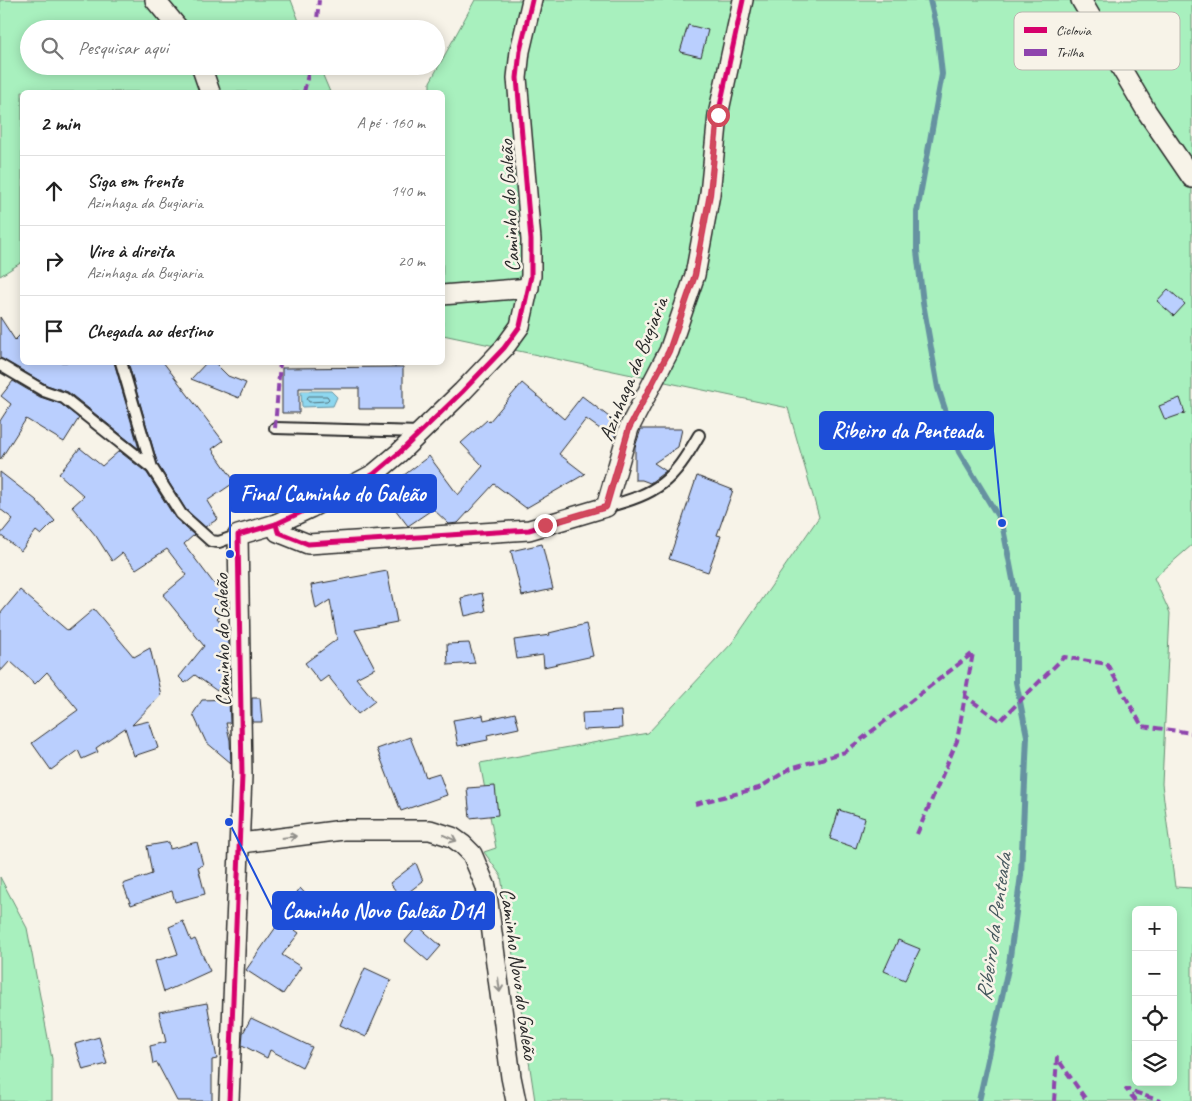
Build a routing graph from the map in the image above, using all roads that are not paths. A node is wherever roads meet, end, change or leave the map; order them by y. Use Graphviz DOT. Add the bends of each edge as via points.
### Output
graph roads {
  1 [pos="155,0"];
  2 [pos="532,0"];
  3 [pos="743,0"];
  4 [pos="1081,0"];
  5 [pos="1088,12"];
  6 [pos="172,20"];
  7 [pos="1122,70"];
  8 [pos="204,75"];
  9 [pos="209,90"];
  10 [pos="1192,178"];
  11 [pos="529,288"];
  12 [pos="445,295"];
  13 [pos="0,365"];
  14 [pos="122,365"];
  15 [pos="275,428"];
  16 [pos="422,432"];
  17 [pos="699,435"];
  18 [pos="152,468"];
  19 [pos="606,507"];
  20 [pos="276,524"];
  21 [pos="238,535"];
  22 [pos="241,843"];
  23 [pos="229,1101"];
  24 [pos="516,1101"];
  1 -- 6 [label="street"];
  2 -- 11 [label="street, Caminho do Galeão" via="517,78 531,240"];
  3 -- 19 [label="street, Azinhaga da Bugiaria" via="718,115 710,194 695,275 669,351 629,428"];
  4 -- 5 [label="street"];
  7 -- 10 [label="street"];
  8 -- 9 [label="street"];
  11 -- 12 [label="street"];
  11 -- 16 [label="street, Caminho do Galeão" via="520,326 504,348"];
  13 -- 18 [label="lane" via="44,391 64,398"];
  14 -- 18 [label="lane"];
  15 -- 16 [label="lane"];
  16 -- 20 [label="street, Caminho do Galeão" via="374,474"];
  17 -- 19 [label="lane" via="681,465 662,486 636,499"];
  18 -- 21 [label="lane" via="181,514 211,541 219,542"];
  19 -- 20 [label="street" via="529,530 308,544 278,532"];
  20 -- 21 [label="street, Caminho do Galeão"];
  21 -- 22 [label="street, Caminho do Galeão"];
  22 -- 23 [label="street, Caminho do Galeão"];
  22 -- 24 [label="street, Caminho Novo do Galeão, one-way" via="343,830 430,830 463,844 472,854 486,887"];
}
